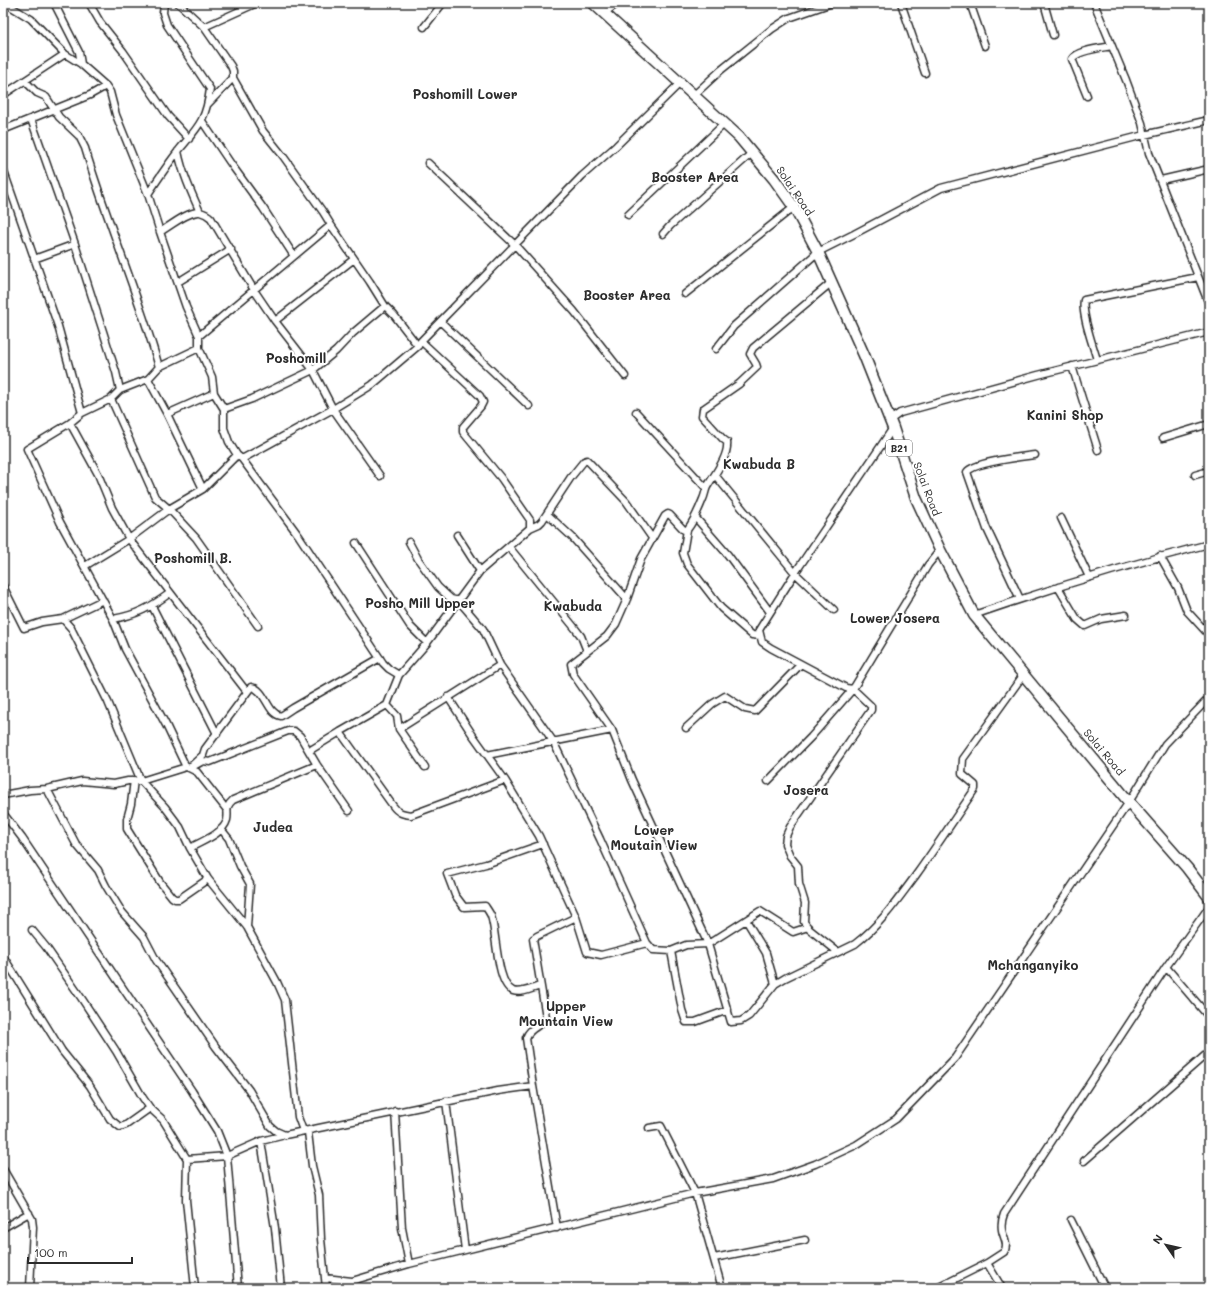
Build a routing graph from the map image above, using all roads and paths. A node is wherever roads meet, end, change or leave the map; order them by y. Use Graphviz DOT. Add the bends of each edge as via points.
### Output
graph roads {
  1 [pos="5,3"];
  2 [pos="54,3"];
  3 [pos="89,3"];
  4 [pos="164,3"];
  5 [pos="179,3"];
  6 [pos="257,3"];
  7 [pos="443,3"];
  8 [pos="593,3"];
  9 [pos="618,3"];
  10 [pos="832,3"];
  11 [pos="901,3"];
  12 [pos="970,3"];
  13 [pos="1044,3"];
  14 [pos="1094,3"];
  15 [pos="817,5"];
  16 [pos="604,13"];
  17 [pos="204,26"];
  18 [pos="424,27"];
  19 [pos="1053,35"];
  20 [pos="985,46"];
  21 [pos="1112,46"];
  22 [pos="65,54"];
  23 [pos="81,64"];
  24 [pos="925,73"];
  25 [pos="232,78"];
  26 [pos="26,81"];
  27 [pos="680,83"];
  28 [pos="106,86"];
  29 [pos="3,95"];
  30 [pos="693,96"];
  31 [pos="1086,96"];
  32 [pos="208,104"];
  33 [pos="55,110"];
  34 [pos="31,119"];
  35 [pos="1209,120"];
  36 [pos="202,121"];
  37 [pos="724,124"];
  38 [pos="3,130"];
  39 [pos="1144,135"];
  40 [pos="189,139"];
  41 [pos="178,151"];
  42 [pos="753,152"];
  43 [pos="428,163"];
  44 [pos="3,169"];
  45 [pos="1209,169"];
  46 [pos="1161,180"];
  47 [pos="148,194"];
  48 [pos="794,207"];
  49 [pos="200,212"];
  50 [pos="628,215"];
  51 [pos="331,226"];
  52 [pos="160,232"];
  53 [pos="663,234"];
  54 [pos="76,244"];
  55 [pos="515,245"];
  56 [pos="231,249"];
  57 [pos="818,252"];
  58 [pos="294,256"];
  59 [pos="34,259"];
  60 [pos="354,259"];
  61 [pos="1198,277"];
  62 [pos="178,282"];
  63 [pos="832,282"];
  64 [pos="254,290"];
  65 [pos="685,294"];
  66 [pos="1209,304"];
  67 [pos="385,306"];
  68 [pos="275,321"];
  69 [pos="441,322"];
  70 [pos="1209,332"];
  71 [pos="199,336"];
  72 [pos="420,344"];
  73 [pos="199,348"];
  74 [pos="716,349"];
  75 [pos="1097,360"];
  76 [pos="1072,366"];
  77 [pos="159,367"];
  78 [pos="313,370"];
  79 [pos="625,376"];
  80 [pos="148,379"];
  81 [pos="120,390"];
  82 [pos="214,393"];
  83 [pos="111,399"];
  84 [pos="529,406"];
  85 [pos="333,408"];
  86 [pos="224,409"];
  87 [pos="636,412"];
  88 [pos="82,413"];
  89 [pos="167,414"];
  90 [pos="70,423"];
  91 [pos="891,424"];
  92 [pos="1209,424"];
  93 [pos="1163,438"];
  94 [pos="1098,450"];
  95 [pos="1036,455"];
  96 [pos="240,457"];
  97 [pos="1209,471"];
  98 [pos="715,475"];
  99 [pos="1196,475"];
  100 [pos="380,476"];
  101 [pos="706,488"];
  102 [pos="204,489"];
  103 [pos="169,509"];
  104 [pos="547,514"];
  105 [pos="695,517"];
  106 [pos="1061,518"];
  107 [pos="530,528"];
  108 [pos="687,530"];
  109 [pos="457,536"];
  110 [pos="652,538"];
  111 [pos="130,539"];
  112 [pos="356,542"];
  113 [pos="409,542"];
  114 [pos="1209,544"];
  115 [pos="509,547"];
  116 [pos="940,550"];
  117 [pos="1160,556"];
  118 [pos="85,566"];
  119 [pos="480,571"];
  120 [pos="795,573"];
  121 [pos="1089,577"];
  122 [pos="3,586"];
  123 [pos="1058,587"];
  124 [pos="170,592"];
  125 [pos="627,599"];
  126 [pos="1020,599"];
  127 [pos="103,600"];
  128 [pos="459,601"];
  129 [pos="152,606"];
  130 [pos="834,610"];
  131 [pos="770,612"];
  132 [pos="974,615"];
  133 [pos="1126,615"];
  134 [pos="113,618"];
  135 [pos="63,619"];
  136 [pos="258,626"];
  137 [pos="1209,635"];
  138 [pos="760,636"];
  139 [pos="427,643"];
  140 [pos="587,651"];
  141 [pos="380,658"];
  142 [pos="801,664"];
  143 [pos="500,665"];
  144 [pos="1024,674"];
  145 [pos="399,675"];
  146 [pos="853,689"];
  147 [pos="247,692"];
  148 [pos="448,697"];
  149 [pos="1209,698"];
  150 [pos="388,705"];
  151 [pos="686,728"];
  152 [pos="399,729"];
  153 [pos="612,730"];
  154 [pos="340,732"];
  155 [pos="217,734"];
  156 [pos="553,741"];
  157 [pos="309,751"];
  158 [pos="487,755"];
  159 [pos="317,765"];
  160 [pos="188,768"];
  161 [pos="425,768"];
  162 [pos="138,780"];
  163 [pos="505,780"];
  164 [pos="768,781"];
  165 [pos="46,788"];
  166 [pos="3,795"];
  167 [pos="1129,802"];
  168 [pos="227,810"];
  169 [pos="349,811"];
  170 [pos="3,813"];
  171 [pos="221,829"];
  172 [pos="543,844"];
  173 [pos="190,848"];
  174 [pos="208,879"];
  175 [pos="1209,897"];
  176 [pos="1209,907"];
  177 [pos="576,917"];
  178 [pos="746,920"];
  179 [pos="248,927"];
  180 [pos="808,927"];
  181 [pos="32,930"];
  182 [pos="647,944"];
  183 [pos="708,944"];
  184 [pos="671,951"];
  185 [pos="838,952"];
  186 [pos="3,956"];
  187 [pos="1166,968"];
  188 [pos="775,984"];
  189 [pos="540,986"];
  190 [pos="728,1010"];
  191 [pos="1209,1017"];
  192 [pos="1209,1052"];
  193 [pos="532,1086"];
  194 [pos="446,1101"];
  195 [pos="150,1108"];
  196 [pos="395,1111"];
  197 [pos="649,1128"];
  198 [pos="305,1130"];
  199 [pos="285,1135"];
  200 [pos="261,1141"];
  201 [pos="227,1156"];
  202 [pos="187,1159"];
  203 [pos="1084,1161"];
  204 [pos="3,1169"];
  205 [pos="695,1193"];
  206 [pos="29,1213"];
  207 [pos="1071,1220"];
  208 [pos="3,1228"];
  209 [pos="557,1228"];
  210 [pos="805,1240"];
  211 [pos="465,1250"];
  212 [pos="714,1258"];
  213 [pos="987,1263"];
  214 [pos="409,1264"];
  215 [pos="325,1278"];
  216 [pos="30,1288"];
  217 [pos="195,1288"];
  218 [pos="238,1288"];
  219 [pos="281,1288"];
  220 [pos="326,1288"];
  221 [pos="722,1288"];
  222 [pos="937,1288"];
  223 [pos="1002,1288"];
  224 [pos="1105,1288"];
  1 -- 22 [label="street" via="31,19"];
  2 -- 23 [label="street" via="79,52"];
  3 -- 40 [label="street" via="168,116"];
  4 -- 32 [label="street" via="163,13 167,25 210,89"];
  5 -- 17 [label="street"];
  6 -- 17 [label="street"];
  7 -- 18 [label="street"];
  8 -- 16 [label="highway, Solai Road / B21"];
  9 -- 16 [label="street"];
  10 -- 15 [label="street"];
  11 -- 24 [label="street"];
  12 -- 20 [label="street"];
  13 -- 19 [label="street"];
  14 -- 21 [label="street"];
  15 -- 30 [label="street" via="788,18 772,29"];
  16 -- 27 [label="highway, Solai Road / B21"];
  17 -- 25 [label="street" via="231,66"];
  21 -- 31 [label="street" via="1074,55 1072,59"];
  21 -- 39 [label="street" via="1142,123"];
  22 -- 23 [label="street"];
  22 -- 26 [label="street"];
  23 -- 28 [label="street"];
  25 -- 32 [label="street"];
  25 -- 51 [label="street" via="263,131 324,212"];
  26 -- 29 [label="street"];
  26 -- 33 [label="street" via="37,93 46,97"];
  27 -- 30 [label="highway, Solai Road / B21"];
  27 -- 55 [label="street" via="582,176"];
  28 -- 33 [label="street"];
  28 -- 47 [label="street"];
  30 -- 37 [label="highway, Solai Road / B21"];
  32 -- 36 [label="street"];
  33 -- 34 [label="street"];
  33 -- 77 [label="street" via="79,136 85,148"];
  34 -- 38 [label="street"];
  34 -- 54 [label="street"];
  35 -- 39 [label="street"];
  36 -- 40 [label="street"];
  36 -- 58 [label="street"];
  37 -- 42 [label="highway, Solai Road / B21"];
  37 -- 50 [label="street"];
  39 -- 46 [label="street"];
  39 -- 57 [label="street" via="942,188"];
  40 -- 41 [label="street"];
  41 -- 47 [label="street"];
  41 -- 49 [label="street" via="187,182"];
  42 -- 48 [label="highway, Solai Road / B21"];
  42 -- 53 [label="street"];
  43 -- 55 [label="street"];
  44 -- 59 [label="street"];
  45 -- 46 [label="street"];
  46 -- 61 [label="street"];
  47 -- 52 [label="street"];
  48 -- 57 [label="highway, Solai Road / B21"];
  48 -- 65 [label="street"];
  49 -- 52 [label="street" via="191,213"];
  49 -- 56 [label="street" via="211,218"];
  51 -- 58 [label="street"];
  51 -- 60 [label="street"];
  52 -- 62 [label="street"];
  54 -- 59 [label="street"];
  54 -- 81 [label="street"];
  55 -- 69 [label="street"];
  55 -- 79 [label="street" via="574,311"];
  56 -- 62 [label="street"];
  56 -- 64 [label="street"];
  57 -- 63 [label="highway, Solai Road / B21"];
  57 -- 74 [label="street" via="734,326"];
  58 -- 64 [label="street"];
  59 -- 88 [label="street" via="58,326"];
  60 -- 67 [label="street"];
  60 -- 68 [label="street"];
  61 -- 66 [label="street"];
  61 -- 75 [label="street" via="1084,300 1084,314"];
  62 -- 71 [label="street"];
  63 -- 91 [label="highway, Solai Road / B21"];
  63 -- 98 [label="street" via="754,348 750,354 757,367 739,384 703,409 702,416 728,444"];
  64 -- 68 [label="street"];
  64 -- 71 [label="street"];
  67 -- 72 [label="street"];
  67 -- 78 [label="street"];
  68 -- 78 [label="street"];
  69 -- 72 [label="street"];
  69 -- 84 [label="street"];
  70 -- 75 [label="street"];
  71 -- 73 [label="street"];
  72 -- 85 [label="street" via="372,385"];
  72 -- 107 [label="street" via="469,384 482,398 481,406 463,427 463,432 501,478 530,520"];
  73 -- 77 [label="street"];
  73 -- 82 [label="street" via="212,377"];
  75 -- 76 [label="street"];
  76 -- 91 [label="street" via="900,413"];
  76 -- 94 [label="street"];
  77 -- 80 [label="street"];
  78 -- 85 [label="street"];
  78 -- 86 [label="street" via="252,399"];
  80 -- 81 [label="street"];
  80 -- 89 [label="street"];
  81 -- 83 [label="street"];
  82 -- 86 [label="street"];
  82 -- 89 [label="street"];
  83 -- 88 [label="street"];
  83 -- 103 [label="street" via="151,491"];
  85 -- 96 [label="street"];
  85 -- 100 [label="street"];
  86 -- 96 [label="street" via="224,428 229,442"];
  87 -- 101 [label="street"];
  88 -- 90 [label="street"];
  89 -- 102 [label="street"];
  90 -- 111 [label="street"];
  90 -- 118 [label="street" via="27,450 60,522"];
  91 -- 116 [label="highway, Solai Road / B21" via="916,498"];
  91 -- 120 [label="street"];
  92 -- 93 [label="street"];
  95 -- 126 [label="street" via="981,464 969,468 967,472 987,529"];
  96 -- 102 [label="street"];
  96 -- 141 [label="street" via="299,536"];
  97 -- 99 [label="street"];
  98 -- 101 [label="street"];
  98 -- 120 [label="street"];
  101 -- 105 [label="street"];
  102 -- 103 [label="street"];
  103 -- 111 [label="street"];
  103 -- 136 [label="street" via="196,538"];
  104 -- 107 [label="street" via="541,523"];
  104 -- 110 [label="street" via="571,477 587,460 626,501"];
  104 -- 125 [label="street" via="572,537"];
  105 -- 108 [label="street"];
  105 -- 131 [label="street" via="728,555"];
  106 -- 121 [label="street"];
  107 -- 115 [label="street"];
  108 -- 110 [label="street" via="668,514"];
  108 -- 138 [label="street" via="683,553 687,564 721,608 752,635"];
  109 -- 119 [label="street"];
  110 -- 125 [label="street" via="641,559"];
  111 -- 118 [label="street"];
  111 -- 124 [label="street"];
  112 -- 139 [label="street" via="410,626"];
  113 -- 128 [label="street" via="438,588 451,599"];
  114 -- 117 [label="street"];
  115 -- 119 [label="street"];
  115 -- 140 [label="street" via="574,627"];
  116 -- 132 [label="highway, Solai Road / B21"];
  116 -- 146 [label="street" via="928,565"];
  117 -- 121 [label="street"];
  117 -- 137 [label="street" via="1178,588 1187,611"];
  118 -- 127 [label="street"];
  119 -- 128 [label="street"];
  120 -- 130 [label="street"];
  120 -- 131 [label="street"];
  121 -- 123 [label="street"];
  122 -- 135 [label="street" via="24,628"];
  123 -- 126 [label="street"];
  123 -- 133 [label="street" via="1077,619 1085,626 1101,619"];
  124 -- 129 [label="street"];
  124 -- 147 [label="street"];
  125 -- 140 [label="street" via="616,624 607,636"];
  126 -- 132 [label="street"];
  127 -- 134 [label="street"];
  127 -- 135 [label="street"];
  128 -- 139 [label="street"];
  128 -- 143 [label="street" via="483,630"];
  129 -- 134 [label="street" via="128,616"];
  129 -- 155 [label="street"];
  131 -- 138 [label="street" via="759,630"];
  132 -- 144 [label="highway, Solai Road / B21"];
  134 -- 160 [label="street" via="125,649"];
  135 -- 162 [label="street" via="71,628 108,702"];
  138 -- 142 [label="street" via="762,642"];
  139 -- 145 [label="street"];
  140 -- 153 [label="street" via="571,664 573,674"];
  141 -- 145 [label="street" via="389,669"];
  141 -- 147 [label="street" via="281,716 275,713 258,690 251,687"];
  142 -- 146 [label="street" via="846,688"];
  142 -- 151 [label="street" via="755,712 744,709 725,696 712,704"];
  143 -- 148 [label="street"];
  143 -- 156 [label="street"];
  144 -- 167 [label="highway, Solai Road / B21"];
  144 -- 185 [label="street" via="964,759 962,774 972,781 975,789 889,912 864,937"];
  145 -- 150 [label="street"];
  146 -- 164 [label="street"];
  146 -- 180 [label="street" via="871,706 871,710 786,836 787,849 798,866 799,884 805,903 804,922"];
  147 -- 155 [label="street"];
  148 -- 152 [label="street"];
  148 -- 158 [label="street"];
  149 -- 167 [label="street" via="1165,744"];
  150 -- 152 [label="street" via="397,716"];
  150 -- 154 [label="street"];
  152 -- 161 [label="street"];
  153 -- 156 [label="street"];
  153 -- 183 [label="street" via="632,780"];
  154 -- 157 [label="street"];
  154 -- 163 [label="street" via="393,806 403,814 411,815"];
  155 -- 160 [label="street" via="203,755"];
  156 -- 158 [label="street"];
  156 -- 182 [label="street"];
  157 -- 159 [label="street"];
  157 -- 160 [label="street" via="297,733 288,731 210,762 203,761"];
  158 -- 163 [label="street"];
  159 -- 168 [label="street" via="233,800"];
  159 -- 169 [label="street"];
  160 -- 162 [label="street"];
  160 -- 168 [label="street" via="197,772"];
  162 -- 165 [label="street" via="114,784 82,781"];
  162 -- 173 [label="street" via="165,807 180,827"];
  162 -- 174 [label="street" via="127,829 160,882 172,897 179,899"];
  163 -- 172 [label="street"];
  165 -- 166 [label="street"];
  165 -- 199 [label="street" via="76,844 98,870 122,912 144,937 156,960 249,1090 270,1126"];
  167 -- 175 [label="highway, Solai Road / B21"];
  167 -- 205 [label="street" via="955,1058 896,1119 856,1144 815,1164 773,1179"];
  168 -- 171 [label="street" via="227,820"];
  170 -- 201 [label="street" via="192,1091 217,1132"];
  171 -- 173 [label="street"];
  171 -- 179 [label="street" via="229,839 250,884"];
  172 -- 177 [label="street"];
  172 -- 189 [label="street" via="486,864 447,874 455,895 464,907 485,906 491,916 506,986 519,992"];
  173 -- 174 [label="street"];
  174 -- 179 [label="street"];
  176 -- 187 [label="street"];
  177 -- 182 [label="street" via="587,952 602,955"];
  177 -- 189 [label="street" via="533,940"];
  178 -- 180 [label="street" via="760,911 794,932"];
  178 -- 183 [label="street"];
  178 -- 188 [label="street" via="766,953"];
  179 -- 198 [label="street" via="285,1000 298,1118 300,1126"];
  180 -- 185 [label="street"];
  181 -- 195 [label="street" via="120,1057"];
  182 -- 184 [label="street" via="656,951"];
  183 -- 184 [label="street" via="686,945"];
  183 -- 190 [label="street"];
  184 -- 190 [label="street" via="686,1022 695,1022"];
  185 -- 188 [label="street"];
  186 -- 195 [label="street" via="62,1051 90,1086 110,1119 120,1127"];
  187 -- 191 [label="street"];
  187 -- 213 [label="street" via="1004,1214 1002,1229 1006,1249"];
  188 -- 190 [label="street" via="741,1021 731,1022"];
  189 -- 193 [label="street" via="546,1017 540,1025 530,1030 526,1038"];
  192 -- 203 [label="street"];
  193 -- 194 [label="street"];
  193 -- 209 [label="street"];
  194 -- 196 [label="street"];
  194 -- 211 [label="street"];
  195 -- 202 [label="street" via="163,1120"];
  196 -- 198 [label="street"];
  196 -- 214 [label="street" via="402,1228"];
  197 -- 205 [label="street" via="661,1126"];
  198 -- 199 [label="street"];
  198 -- 215 [label="street" via="308,1132 319,1195"];
  199 -- 200 [label="street"];
  200 -- 201 [label="street"];
  200 -- 219 [label="street" via="275,1228"];
  201 -- 202 [label="street"];
  201 -- 218 [label="street"];
  202 -- 217 [label="street" via="186,1200"];
  204 -- 206 [label="street"];
  205 -- 209 [label="street"];
  205 -- 212 [label="street"];
  206 -- 208 [label="street"];
  206 -- 216 [label="street" via="33,1227"];
  207 -- 224 [label="street"];
  209 -- 211 [label="street"];
  210 -- 212 [label="street"];
  211 -- 214 [label="street"];
  212 -- 221 [label="street"];
  213 -- 222 [label="street"];
  213 -- 223 [label="street"];
  214 -- 215 [label="street" via="352,1281"];
  215 -- 220 [label="street"];
}
